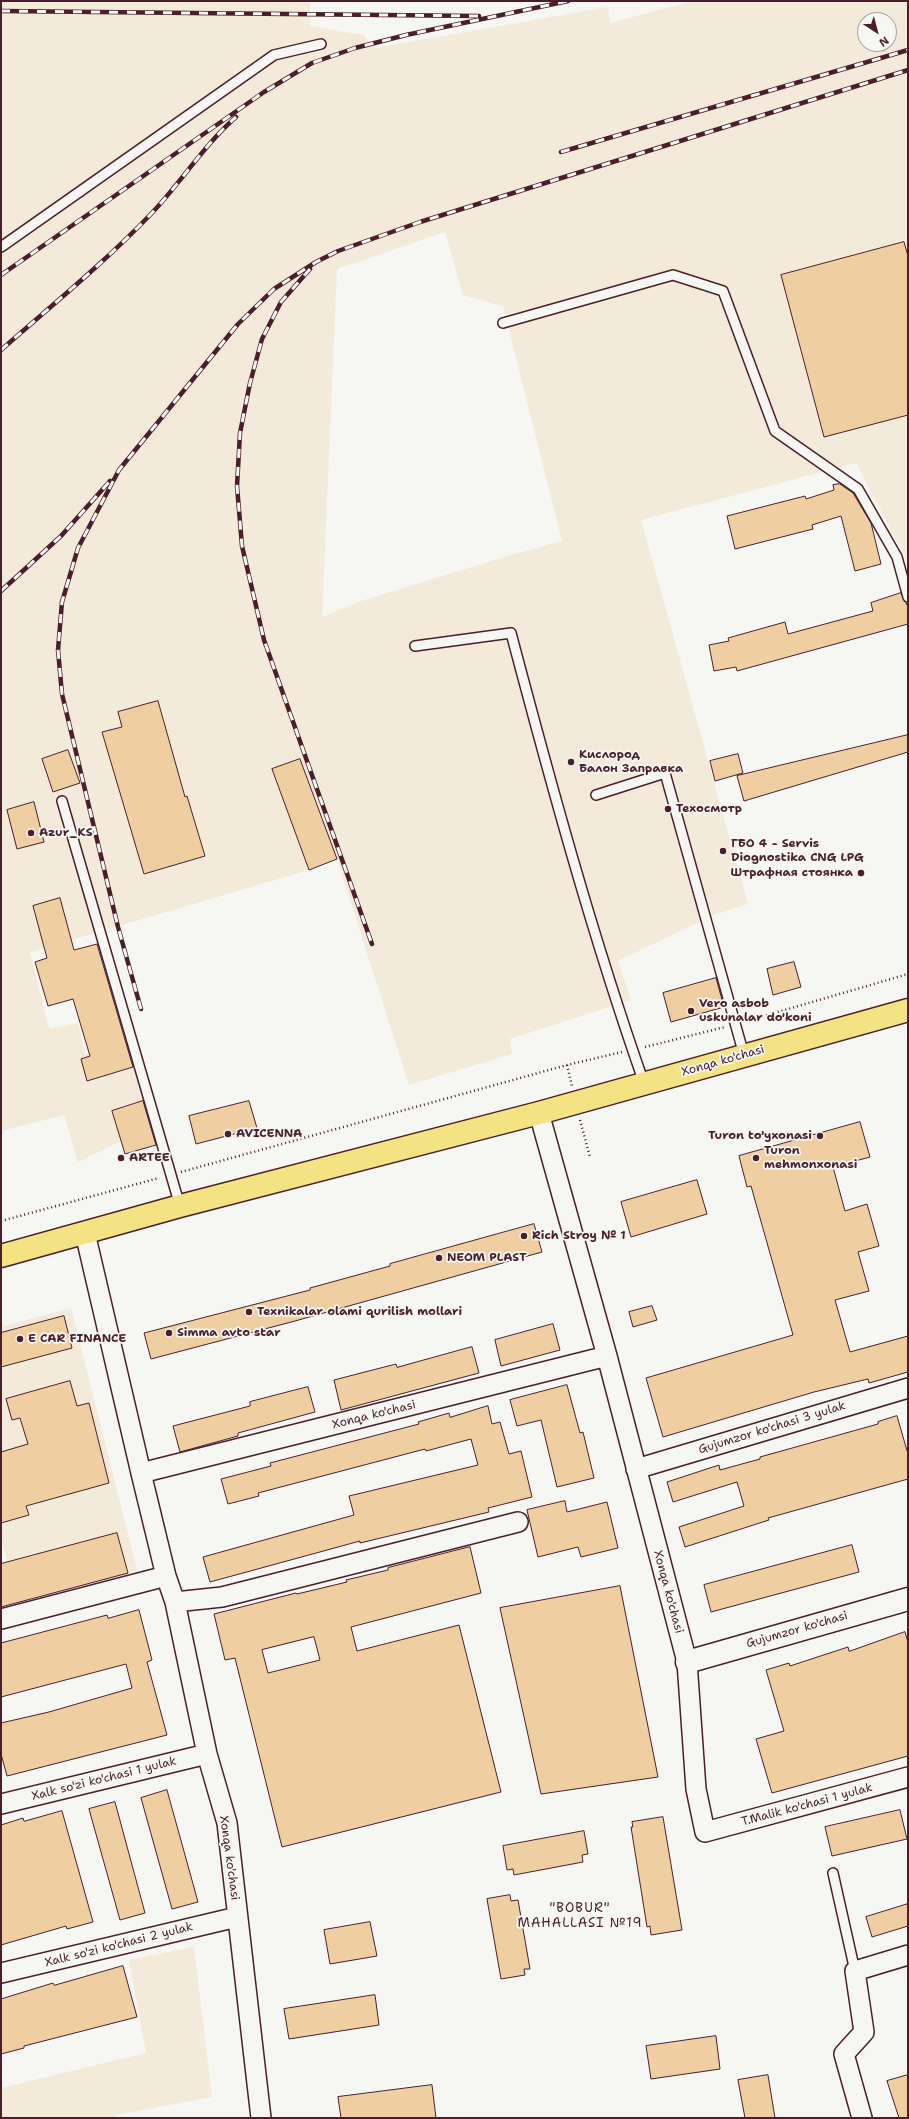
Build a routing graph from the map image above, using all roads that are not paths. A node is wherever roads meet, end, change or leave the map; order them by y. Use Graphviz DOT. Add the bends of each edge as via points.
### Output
graph roads {
  1 [pos="321,44"];
  2 [pos="1,247"];
  3 [pos="503,323"];
  4 [pos="908,598"];
  5 [pos="415,646"];
  6 [pos="596,795"];
  7 [pos="62,801"];
  8 [pos="908,1010"];
  9 [pos="744,1055"];
  10 [pos="644,1083"];
  11 [pos="539,1113"];
  12 [pos="180,1206"];
  13 [pos="85,1233"];
  14 [pos="1,1256"];
  15 [pos="607,1356"];
  16 [pos="908,1388"];
  17 [pos="636,1469"];
  18 [pos="141,1473"];
  19 [pos="518,1522"];
  20 [pos="166,1576"];
  21 [pos="908,1599"];
  22 [pos="175,1602"];
  23 [pos="1,1618"];
  24 [pos="687,1662"];
  25 [pos="207,1754"];
  26 [pos="908,1777"];
  27 [pos="1,1804"];
  28 [pos="705,1832"];
  29 [pos="833,1873"];
  30 [pos="237,1917"];
  31 [pos="908,1955"];
  32 [pos="855,1971"];
  33 [pos="1,1973"];
  34 [pos="261,2118"];
  35 [pos="862,2118"];
  1 -- 2 [label="lane" via="274,55"];
  3 -- 4 [label="lane" via="673,275 723,291 775,431 858,489 896,557"];
  5 -- 10 [label="lane" via="511,632 551,781 609,978"];
  6 -- 9 [label="lane" via="665,773"];
  7 -- 12 [label="lane"];
  8 -- 9 [label="main road, Xonqa ko'chasi"];
  9 -- 10 [label="main road, Xonqa ko'chasi"];
  10 -- 11 [label="main road, Xonqa ko'chasi"];
  11 -- 12 [label="main road, Xonqa ko'chasi"];
  11 -- 15 [label="street, Xonqa ko'chasi"];
  12 -- 13 [label="main road, Xonqa ko'chasi"];
  13 -- 14 [label="main road, Xonqa ko'chasi"];
  13 -- 18 [label="street, Xonqa ko'chasi"];
  15 -- 17 [label="street, Xonqa ko'chasi"];
  15 -- 18 [label="street, Xonqa ko'chasi"];
  16 -- 17 [label="street, Gujumzor ko'chasi 3 yulak"];
  17 -- 24 [label="street, Xonqa ko'chasi"];
  18 -- 20 [label="street, Xonqa ko'chasi"];
  19 -- 22 [label="street" via="222,1597"];
  20 -- 22 [label="street, Xonqa ko'chasi"];
  20 -- 23 [label="street"];
  21 -- 24 [label="street, Gujumzor ko'chasi"];
  22 -- 25 [label="street, Xonqa ko'chasi"];
  24 -- 28 [label="street, Xonqa ko'chasi" via="696,1789"];
  25 -- 27 [label="street, Xalk so'zi ko'chasi 1 yulak"];
  25 -- 30 [label="street, Xonqa ko'chasi" via="226,1823"];
  26 -- 28 [label="street, T.Malik ko'chasi 1 yulak"];
  29 -- 32 [label="lane"];
  30 -- 33 [label="street, Xalk so'zi ko'chasi 2 yulak"];
  30 -- 34 [label="street, Xonqa ko'chasi"];
  31 -- 32 [label="street"];
  32 -- 35 [label="street" via="864,2032 844,2054"];
}
